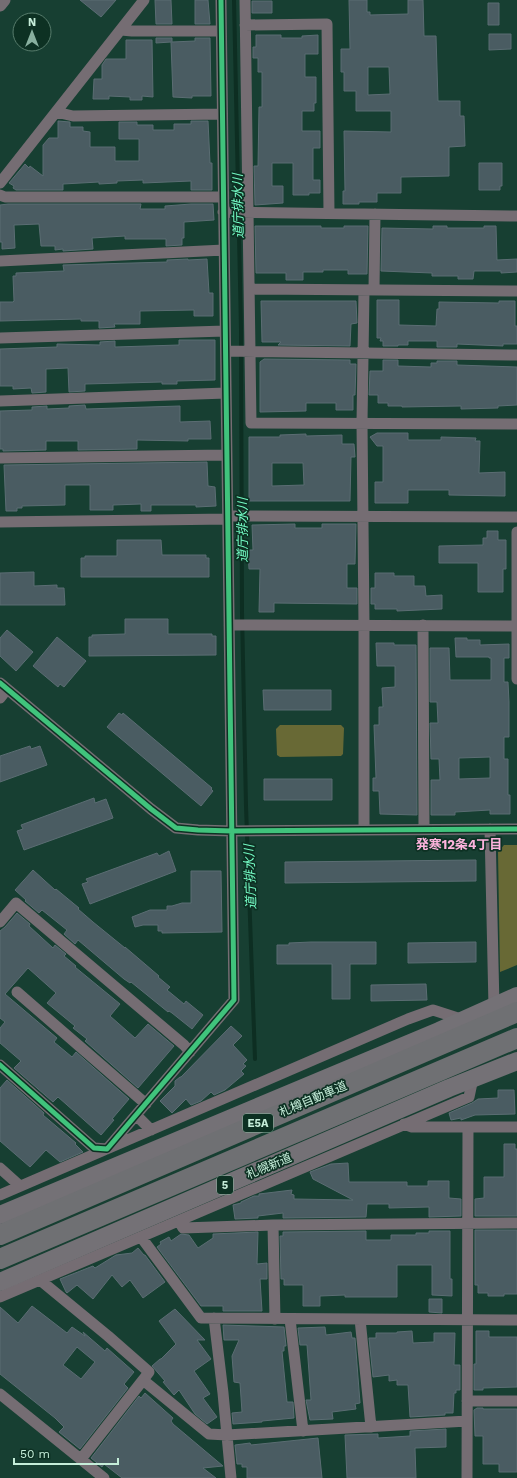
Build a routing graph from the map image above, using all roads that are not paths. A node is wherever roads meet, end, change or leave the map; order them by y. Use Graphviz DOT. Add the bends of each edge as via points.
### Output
graph roads {
  1 [pos="4,0"];
  2 [pos="144,0"];
  3 [pos="221,0"];
  4 [pos="245,0"];
  5 [pos="0,5"];
  6 [pos="245,25"];
  7 [pos="121,30"];
  8 [pos="221,31"];
  9 [pos="56,112"];
  10 [pos="222,114"];
  11 [pos="0,184"];
  12 [pos="0,195"];
  13 [pos="223,197"];
  14 [pos="226,212"];
  15 [pos="245,212"];
  16 [pos="328,213"];
  17 [pos="375,214"];
  18 [pos="517,216"];
  19 [pos="224,250"];
  20 [pos="0,261"];
  21 [pos="249,289"];
  22 [pos="369,290"];
  23 [pos="517,291"];
  24 [pos="225,331"];
  25 [pos="0,338"];
  26 [pos="228,351"];
  27 [pos="247,351"];
  28 [pos="364,353"];
  29 [pos="517,355"];
  30 [pos="226,393"];
  31 [pos="0,401"];
  32 [pos="362,424"];
  33 [pos="517,424"];
  34 [pos="226,455"];
  35 [pos="0,458"];
  36 [pos="230,517"];
  37 [pos="363,517"];
  38 [pos="517,517"];
  39 [pos="0,522"];
  40 [pos="517,532"];
  41 [pos="233,625"];
  42 [pos="364,625"];
  43 [pos="424,625"];
  44 [pos="517,626"];
  45 [pos="517,679"];
  46 [pos="4,686"];
  47 [pos="0,698"];
  48 [pos="424,829"];
  49 [pos="490,829"];
  50 [pos="517,829"];
  51 [pos="364,830"];
  52 [pos="235,831"];
  53 [pos="0,922"];
  54 [pos="17,992"];
  55 [pos="517,996"];
  56 [pos="494,1007"];
  57 [pos="517,1012"];
  58 [pos="464,1020"];
  59 [pos="517,1038"];
  60 [pos="190,1052"];
  61 [pos="517,1061"];
  62 [pos="0,1066"];
  63 [pos="473,1078"];
  64 [pos="146,1104"];
  65 [pos="136,1115"];
  66 [pos="404,1124"];
  67 [pos="468,1127"];
  68 [pos="517,1127"];
  69 [pos="151,1130"];
  70 [pos="107,1149"];
  71 [pos="0,1168"];
  72 [pos="20,1186"];
  73 [pos="0,1195"];
  74 [pos="0,1215"];
  75 [pos="179,1221"];
  76 [pos="468,1223"];
  77 [pos="517,1223"];
  78 [pos="273,1225"];
  79 [pos="0,1235"];
  80 [pos="141,1237"];
  81 [pos="0,1259"];
  82 [pos="40,1280"];
  83 [pos="0,1282"];
  84 [pos="0,1297"];
  85 [pos="214,1318"];
  86 [pos="275,1319"];
  87 [pos="290,1319"];
  88 [pos="360,1319"];
  89 [pos="467,1320"];
  90 [pos="517,1320"];
  91 [pos="143,1380"];
  92 [pos="0,1394"];
  93 [pos="467,1401"];
  94 [pos="517,1401"];
  95 [pos="467,1421"];
  96 [pos="371,1427"];
  97 [pos="303,1431"];
  98 [pos="227,1435"];
  99 [pos="81,1459"];
  100 [pos="104,1478"];
  101 [pos="231,1478"];
  102 [pos="467,1478"];
  1 -- 5 [label="street"];
  2 -- 7 [label="street"];
  3 -- 8 [label="street"];
  4 -- 6 [label="street"];
  6 -- 15 [label="street"];
  6 -- 16 [label="street" via="326,24"];
  7 -- 8 [label="street"];
  7 -- 9 [label="street"];
  8 -- 10 [label="street"];
  9 -- 10 [label="street" via="73,116"];
  9 -- 11 [label="street"];
  10 -- 13 [label="street"];
  12 -- 13 [label="street"];
  13 -- 14 [label="street"];
  14 -- 15 [label="street"];
  14 -- 19 [label="street"];
  15 -- 16 [label="street"];
  15 -- 21 [label="street"];
  16 -- 17 [label="street"];
  17 -- 18 [label="street"];
  17 -- 22 [label="street"];
  19 -- 20 [label="street"];
  19 -- 24 [label="street"];
  21 -- 22 [label="street"];
  21 -- 27 [label="street"];
  22 -- 23 [label="street"];
  22 -- 28 [label="street"];
  24 -- 25 [label="street"];
  24 -- 26 [label="street"];
  26 -- 27 [label="street"];
  26 -- 30 [label="street"];
  27 -- 28 [label="street"];
  27 -- 32 [label="street" via="251,423"];
  28 -- 29 [label="street"];
  28 -- 32 [label="street"];
  30 -- 31 [label="street"];
  30 -- 34 [label="street"];
  32 -- 33 [label="street"];
  32 -- 37 [label="street"];
  34 -- 35 [label="street"];
  34 -- 36 [label="street"];
  36 -- 37 [label="street"];
  36 -- 39 [label="street"];
  36 -- 41 [label="street"];
  37 -- 38 [label="street"];
  37 -- 42 [label="street"];
  40 -- 44 [label="street"];
  41 -- 42 [label="street"];
  41 -- 52 [label="street"];
  42 -- 43 [label="street"];
  42 -- 51 [label="street"];
  43 -- 44 [label="street"];
  43 -- 48 [label="street"];
  44 -- 45 [label="street"];
  46 -- 47 [label="street"];
  46 -- 52 [label="street" via="176,828"];
  48 -- 49 [label="street"];
  48 -- 51 [label="street"];
  49 -- 50 [label="street"];
  49 -- 56 [label="street"];
  51 -- 52 [label="street"];
  52 -- 60 [label="street" via="234,1000"];
  53 -- 60 [label="street" via="16,903 184,1044"];
  54 -- 64 [label="street"];
  55 -- 56 [label="highway"];
  56 -- 58 [label="highway"];
  57 -- 79 [label="highway, 札樽自動車道 / E5A"];
  58 -- 69 [label="street" via="433,1010"];
  58 -- 74 [label="highway"];
  59 -- 81 [label="highway, 札樽自動車道 / E5A"];
  60 -- 64 [label="street"];
  61 -- 63 [label="highway, 札幌新道 / 5"];
  62 -- 70 [label="street" via="94,1148"];
  63 -- 66 [label="street" via="469,1097"];
  63 -- 83 [label="highway, 札幌新道 / 5"];
  64 -- 65 [label="street"];
  65 -- 69 [label="street"];
  65 -- 70 [label="street"];
  66 -- 67 [label="street" via="412,1127"];
  66 -- 75 [label="street"];
  67 -- 68 [label="street"];
  67 -- 76 [label="street"];
  69 -- 70 [label="street"];
  70 -- 72 [label="street"];
  71 -- 72 [label="street"];
  72 -- 73 [label="street"];
  75 -- 78 [label="street" via="184,1228"];
  75 -- 80 [label="street"];
  76 -- 77 [label="street"];
  76 -- 78 [label="street"];
  76 -- 89 [label="street"];
  78 -- 86 [label="street"];
  80 -- 82 [label="street"];
  80 -- 85 [label="street" via="201,1318"];
  82 -- 84 [label="street"];
  82 -- 91 [label="street" via="149,1372"];
  85 -- 86 [label="street"];
  85 -- 98 [label="street"];
  86 -- 87 [label="street"];
  87 -- 88 [label="street"];
  87 -- 97 [label="street"];
  88 -- 89 [label="street"];
  88 -- 96 [label="street"];
  89 -- 90 [label="street"];
  89 -- 93 [label="street"];
  91 -- 98 [label="street" via="209,1434"];
  91 -- 99 [label="street"];
  92 -- 99 [label="street"];
  93 -- 94 [label="street"];
  93 -- 95 [label="street"];
  95 -- 96 [label="street"];
  95 -- 102 [label="street"];
  96 -- 97 [label="street"];
  97 -- 98 [label="street"];
  98 -- 101 [label="street"];
  99 -- 100 [label="street"];
}
